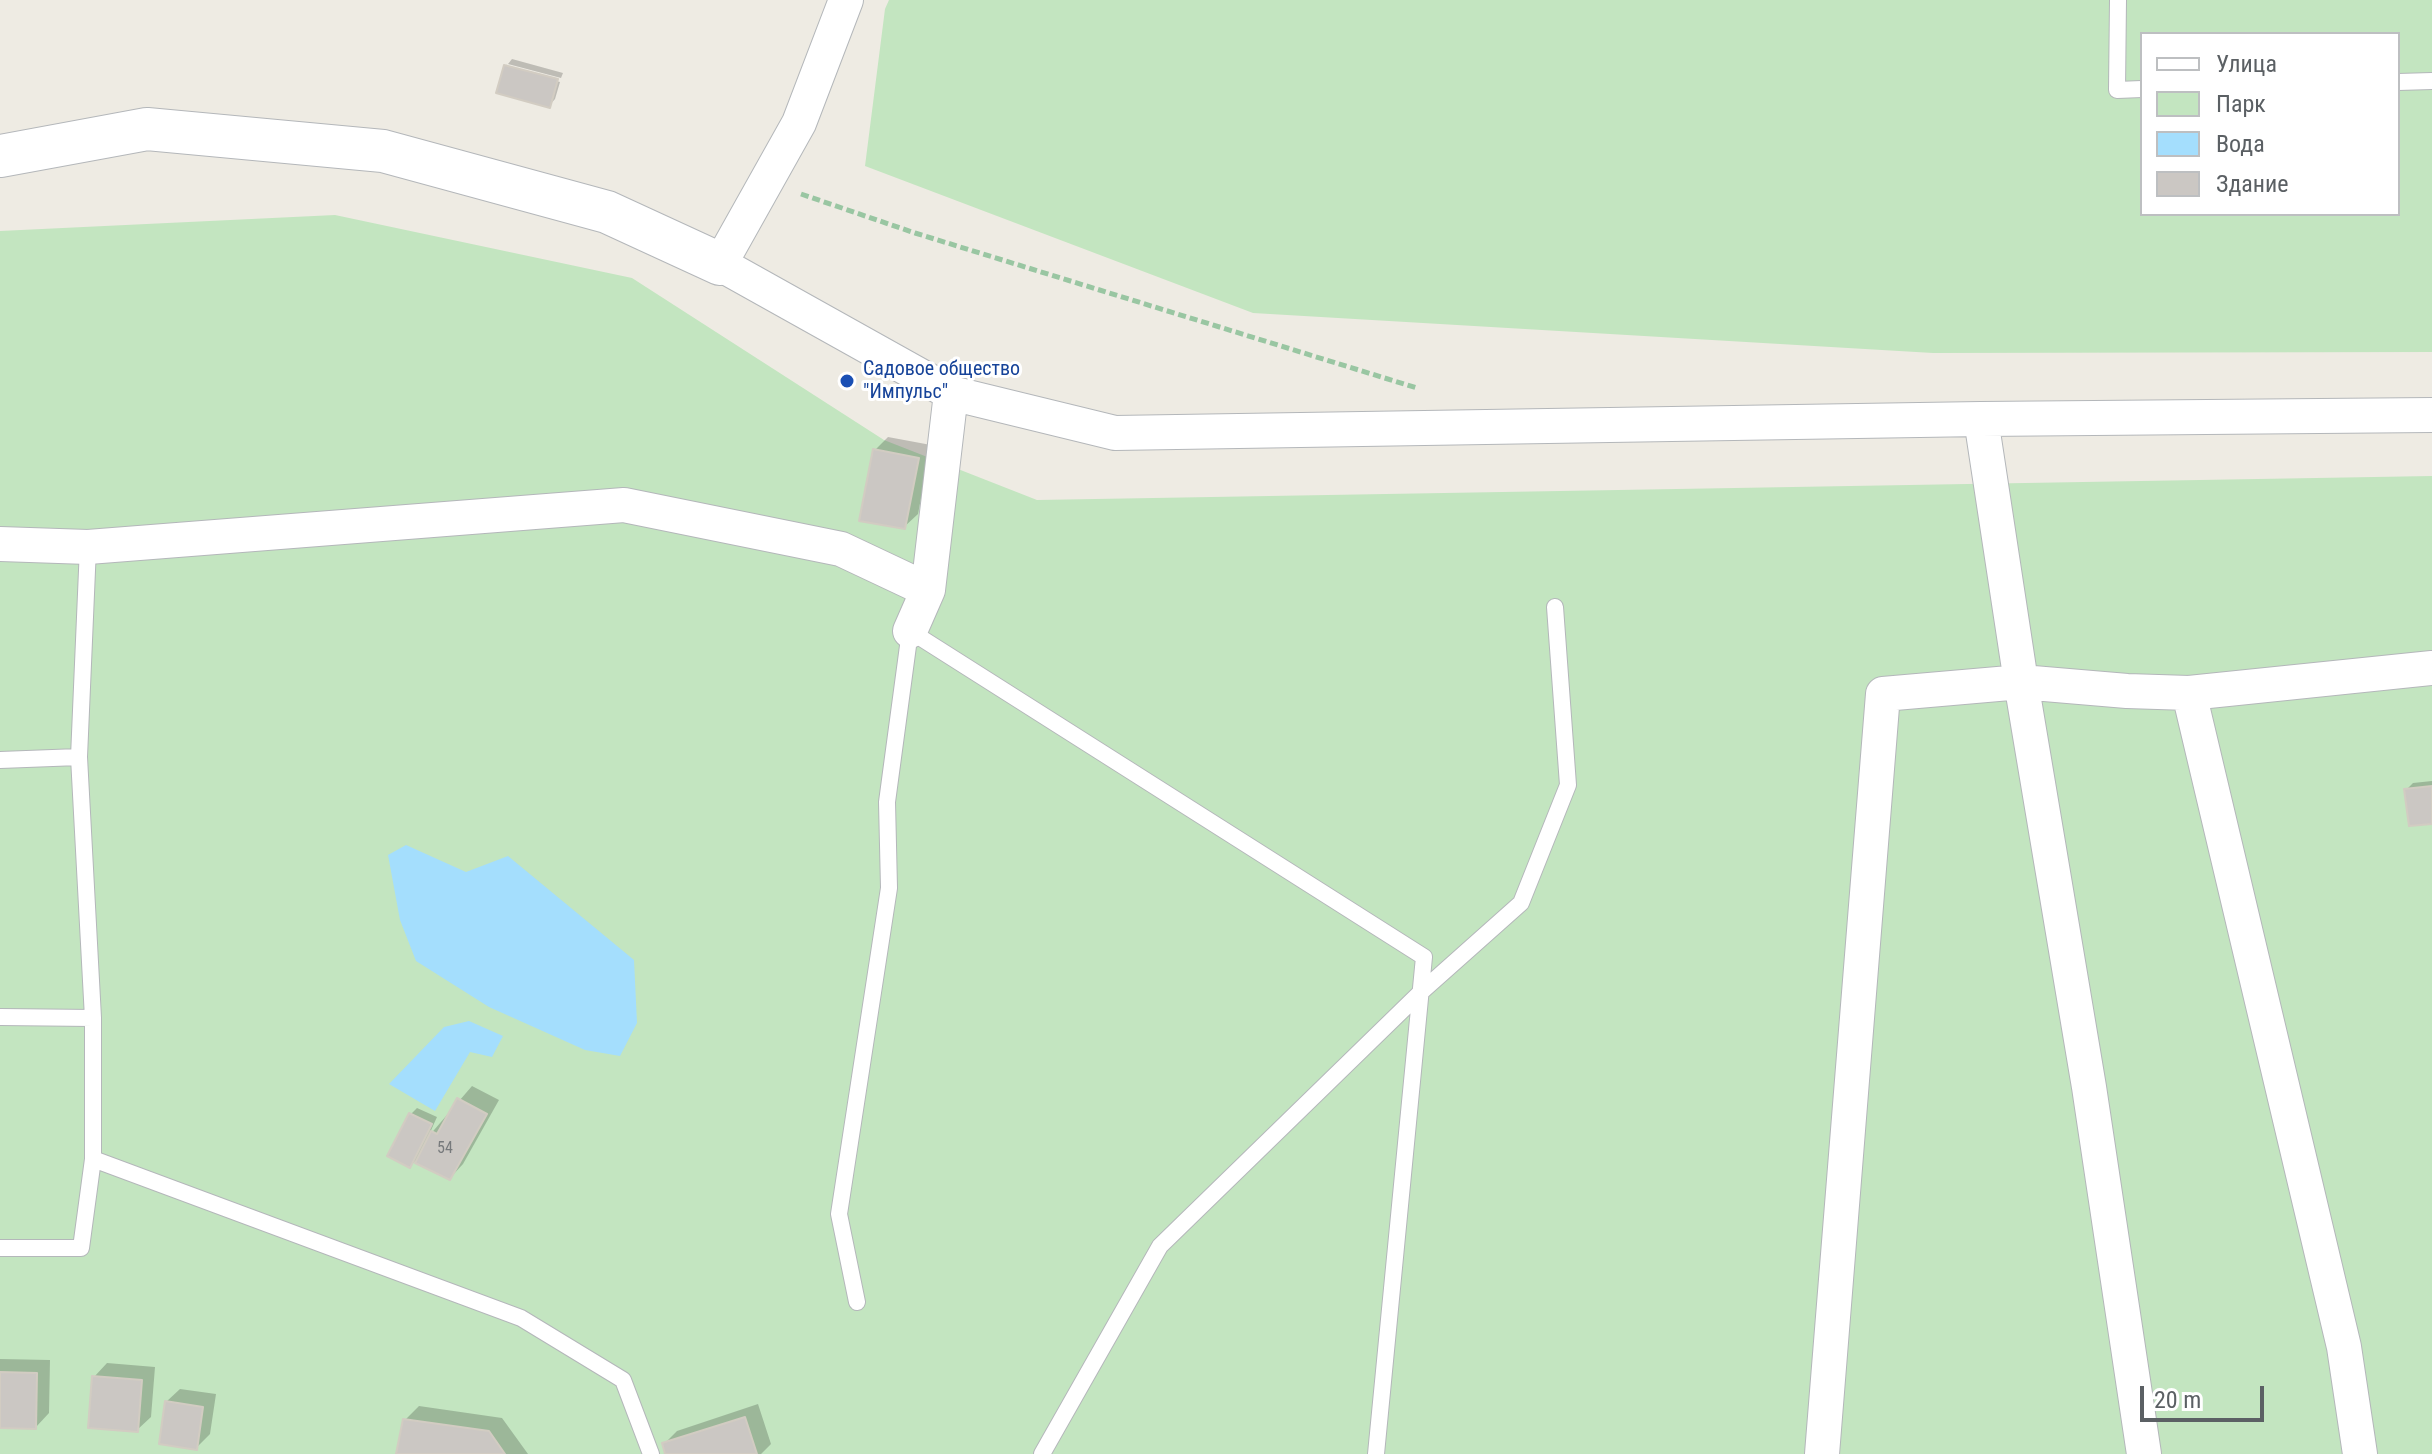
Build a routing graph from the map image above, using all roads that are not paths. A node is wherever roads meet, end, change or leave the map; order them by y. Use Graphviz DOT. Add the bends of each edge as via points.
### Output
graph roads {
  1 [pos="846,0"];
  2 [pos="2118,0"];
  3 [pos="2432,81"];
  4 [pos="2400,82"];
  5 [pos="2140,89"];
  6 [pos="0,156"];
  7 [pos="720,264"];
  8 [pos="951,393"];
  9 [pos="2432,415"];
  10 [pos="1981,419"];
  11 [pos="0,544"];
  12 [pos="88,547"];
  13 [pos="928,590"];
  14 [pos="1555,607"];
  15 [pos="910,631"];
  16 [pos="2432,668"];
  17 [pos="2021,682"];
  18 [pos="2189,693"];
  19 [pos="79,757"];
  20 [pos="0,760"];
  21 [pos="1421,992"];
  22 [pos="0,1017"];
  23 [pos="93,1018"];
  24 [pos="93,1159"];
  25 [pos="0,1248"];
  26 [pos="857,1302"];
  27 [pos="651,1454"];
  28 [pos="1042,1454"];
  29 [pos="1376,1454"];
  30 [pos="1822,1454"];
  31 [pos="2144,1454"];
  32 [pos="2360,1454"];
  1 -- 7 [label="street" via="799,123"];
  2 -- 5 [label="lane" via="2117,90"];
  3 -- 4 [label="lane"];
  6 -- 7 [label="street" via="147,129 383,151 607,212"];
  7 -- 8 [label="street"];
  8 -- 10 [label="street" via="1115,433"];
  8 -- 13 [label="street"];
  9 -- 10 [label="street"];
  10 -- 17 [label="street"];
  11 -- 12 [label="street"];
  12 -- 13 [label="street" via="624,505 841,549"];
  12 -- 19 [label="lane"];
  13 -- 15 [label="street"];
  14 -- 21 [label="lane" via="1568,785 1521,903"];
  15 -- 21 [label="lane" via="1424,957"];
  15 -- 26 [label="lane" via="887,802 889,888 839,1214"];
  16 -- 18 [label="street"];
  17 -- 18 [label="street"];
  17 -- 30 [label="street" via="1883,694"];
  17 -- 31 [label="street"];
  18 -- 32 [label="street" via="2344,1347"];
  19 -- 20 [label="lane"];
  19 -- 23 [label="lane"];
  21 -- 28 [label="lane" via="1160,1246"];
  21 -- 29 [label="lane"];
  22 -- 23 [label="lane"];
  23 -- 24 [label="lane"];
  24 -- 25 [label="lane" via="81,1248"];
  24 -- 27 [label="lane" via="521,1318 623,1380"];
}
